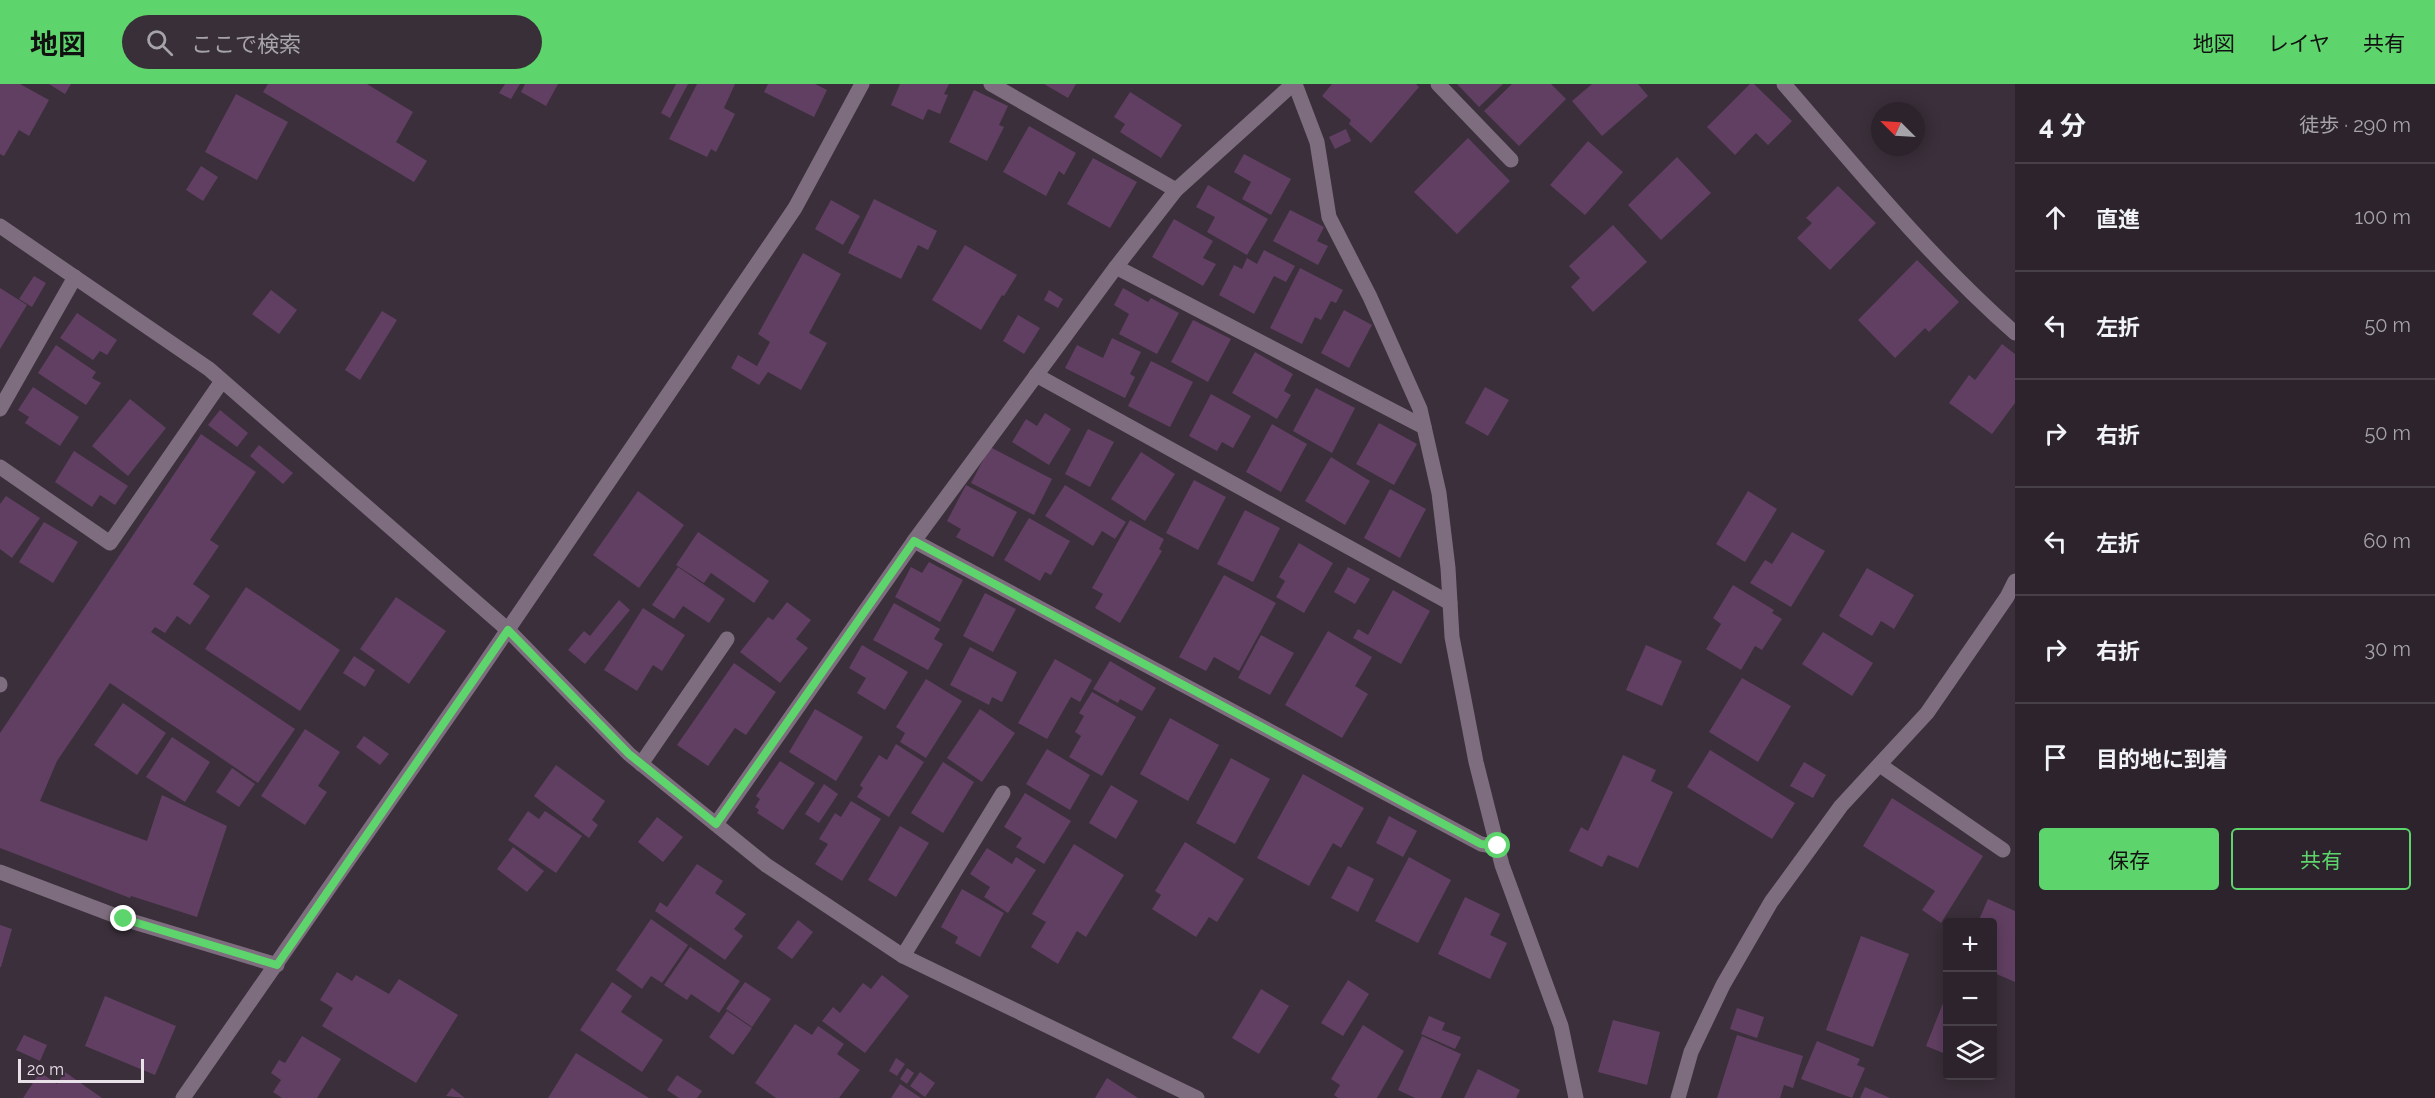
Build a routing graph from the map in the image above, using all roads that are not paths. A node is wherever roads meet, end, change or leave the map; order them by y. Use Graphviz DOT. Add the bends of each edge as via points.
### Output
graph roads {
  1 [pos="862,84"];
  2 [pos="991,84"];
  3 [pos="1294,84"];
  4 [pos="1438,84"];
  5 [pos="1784,84"];
  6 [pos="1511,160"];
  7 [pos="1176,190"];
  8 [pos="0,225"];
  9 [pos="1116,267"];
  10 [pos="75,277"];
  11 [pos="2015,333"];
  12 [pos="1036,375"];
  13 [pos="222,381"];
  14 [pos="0,410"];
  15 [pos="1424,427"];
  16 [pos="0,467"];
  17 [pos="914,541"];
  18 [pos="2015,581"];
  19 [pos="1450,603"];
  20 [pos="508,630"];
  21 [pos="727,639"];
  22 [pos="641,764"];
  23 [pos="1880,765"];
  24 [pos="1003,793"];
  25 [pos="716,824"];
  26 [pos="1498,846"];
  27 [pos="2004,850"];
  28 [pos="0,872"];
  29 [pos="903,956"];
  30 [pos="277,965"];
  31 [pos="183,1098"];
  32 [pos="1197,1098"];
  33 [pos="1576,1098"];
  34 [pos="1678,1098"];
  1 -- 20 [label="street" via="795,208"];
  2 -- 7 [label="street"];
  3 -- 7 [label="street"];
  3 -- 15 [label="street" via="1317,142 1329,217 1370,297 1420,409"];
  4 -- 6 [label="street"];
  5 -- 11 [label="street" via="1907,227 1977,300"];
  7 -- 9 [label="street"];
  8 -- 10 [label="street"];
  9 -- 12 [label="street"];
  9 -- 15 [label="street"];
  10 -- 13 [label="street"];
  10 -- 14 [label="street"];
  12 -- 17 [label="street"];
  12 -- 19 [label="street"];
  13 -- 16 [label="street" via="110,543"];
  13 -- 20 [label="street"];
  15 -- 19 [label="street" via="1439,493"];
  17 -- 25 [label="street"];
  17 -- 26 [label="street" via="1481,844"];
  18 -- 23 [label="street" via="1927,713"];
  19 -- 26 [label="street" via="1452,637 1474,751"];
  20 -- 22 [label="street"];
  20 -- 30 [label="street"];
  21 -- 22 [label="street"];
  22 -- 25 [label="street"];
  23 -- 27 [label="street"];
  23 -- 34 [label="street" via="1841,806 1771,902 1723,985 1691,1052"];
  24 -- 29 [label="street"];
  25 -- 29 [label="street" via="766,865"];
  26 -- 33 [label="street" via="1561,1026"];
  28 -- 30 [label="street" via="124,919"];
  29 -- 32 [label="street"];
  30 -- 31 [label="street"];
}
